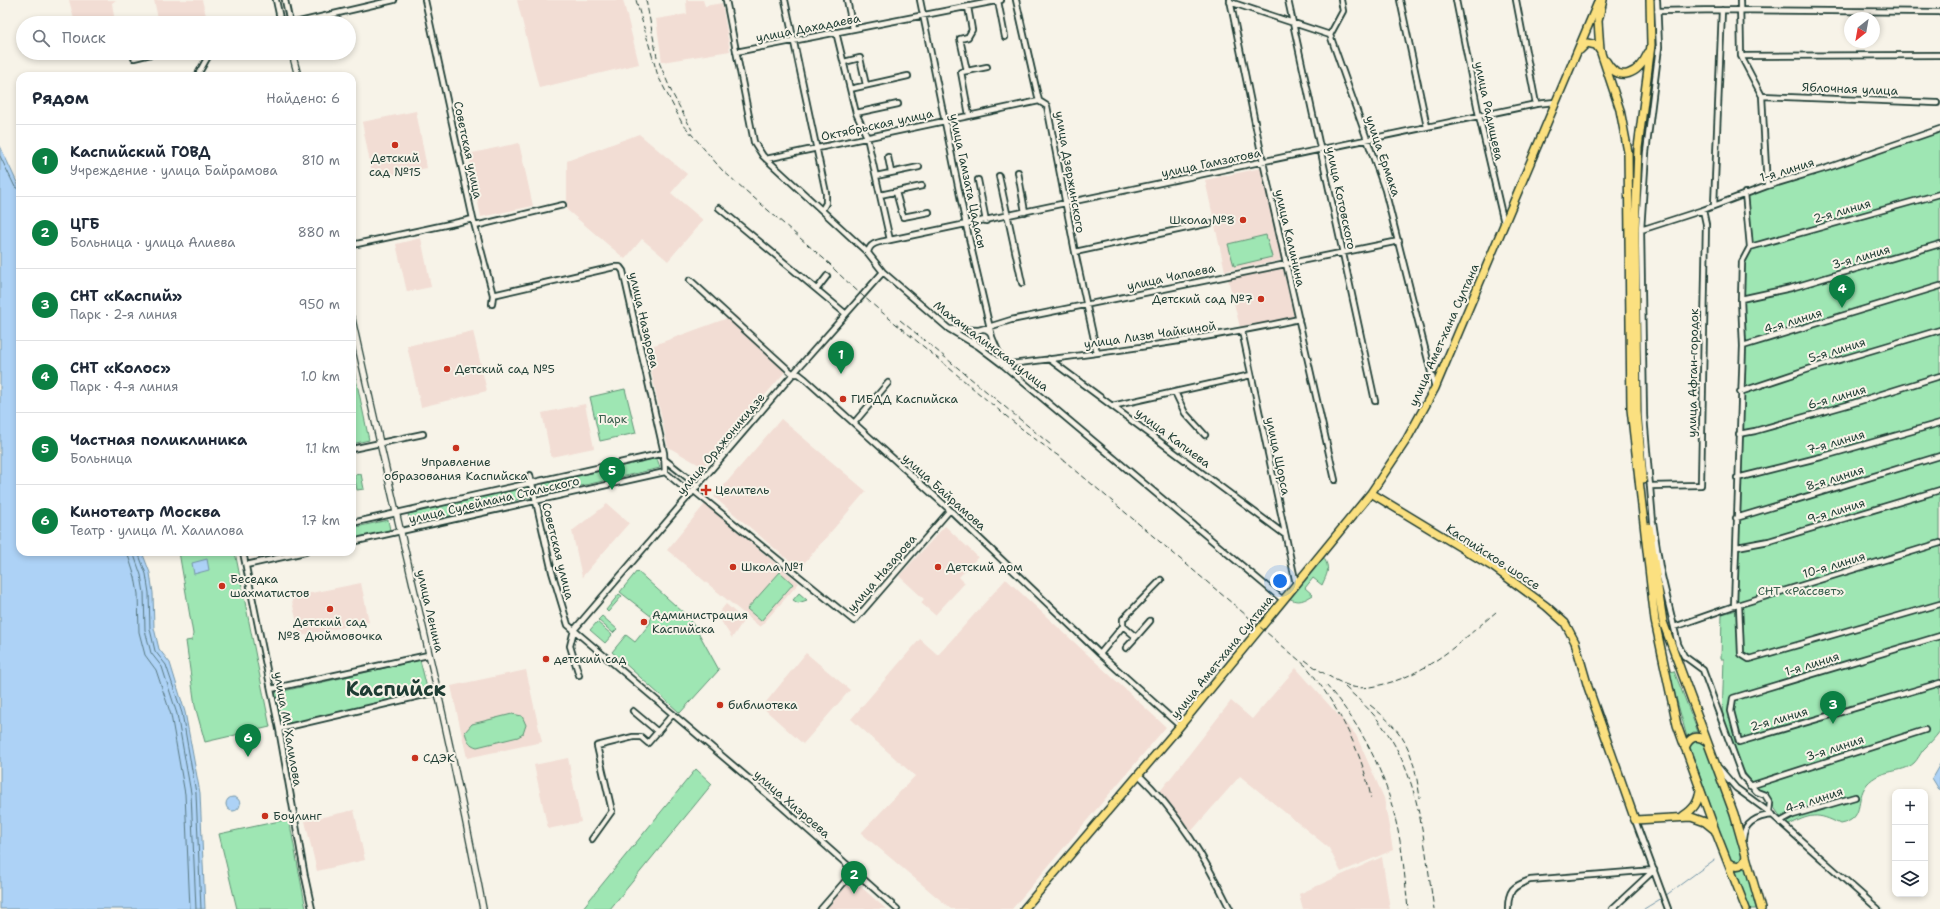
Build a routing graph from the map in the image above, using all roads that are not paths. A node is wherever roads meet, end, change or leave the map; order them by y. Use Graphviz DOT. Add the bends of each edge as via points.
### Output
graph roads {
  1 [pos="276,0"];
  2 [pos="285,0"];
  3 [pos="394,0"];
  4 [pos="425,0"];
  5 [pos="726,0"];
  6 [pos="786,0"];
  7 [pos="847,0"];
  8 [pos="920,0"];
  9 [pos="998,0"];
  10 [pos="1016,0"];
  11 [pos="1288,0"];
  12 [pos="1341,0"];
  13 [pos="1400,0"];
  14 [pos="1456,0"];
  15 [pos="1516,0"];
  16 [pos="1599,0"];
  17 [pos="1603,0"];
  18 [pos="1650,0"];
  19 [pos="1656,0"];
  20 [pos="1740,0"];
  21 [pos="1230,1"];
  22 [pos="968,6"];
  23 [pos="1722,10"];
  24 [pos="1741,10"];
  25 [pos="1658,11"];
  26 [pos="1940,12"];
  27 [pos="279,16"];
  28 [pos="288,16"];
  29 [pos="325,16"];
  30 [pos="923,16"];
  31 [pos="1292,23"];
  32 [pos="853,29"];
  33 [pos="836,32"];
  34 [pos="1330,35"];
  35 [pos="1005,37"];
  36 [pos="795,40"];
  37 [pos="1651,45"];
  38 [pos="1600,50"];
  39 [pos="736,52"];
  40 [pos="1940,55"];
  41 [pos="1741,56"];
  42 [pos="1575,57"];
  43 [pos="206,60"];
  44 [pos="294,60"];
  45 [pos="844,62"];
  46 [pos="987,68"];
  47 [pos="967,71"];
  48 [pos="199,72"];
  49 [pos="297,72"];
  50 [pos="908,76"];
  51 [pos="866,85"];
  52 [pos="850,89"];
  53 [pos="1762,96"];
  54 [pos="1039,101"];
  55 [pos="1555,102"];
  56 [pos="1937,102"];
  57 [pos="898,104"];
  58 [pos="1536,104"];
  59 [pos="856,113"];
  60 [pos="969,115"];
  61 [pos="1479,116"];
  62 [pos="945,121"];
  63 [pos="1427,127"];
  64 [pos="1940,129"];
  65 [pos="867,138"];
  66 [pos="1367,140"];
  67 [pos="816,148"];
  68 [pos="1320,150"];
  69 [pos="888,157"];
  70 [pos="766,159"];
  71 [pos="1263,162"];
  72 [pos="919,167"];
  73 [pos="891,172"];
  74 [pos="1018,172"];
  75 [pos="876,176"];
  76 [pos="999,176"];
  77 [pos="978,180"];
  78 [pos="922,186"];
  79 [pos="1767,186"];
  80 [pos="896,192"];
  81 [pos="880,194"];
  82 [pos="1745,194"];
  83 [pos="1940,194"];
  84 [pos="1065,204"];
  85 [pos="1714,205"];
  86 [pos="564,206"];
  87 [pos="719,208"];
  88 [pos="822,210"];
  89 [pos="1703,210"];
  90 [pos="928,212"];
  91 [pos="1025,212"];
  92 [pos="1007,216"];
  93 [pos="473,219"];
  94 [pos="986,220"];
  95 [pos="1210,223"];
  96 [pos="966,225"];
  97 [pos="1504,225"];
  98 [pos="475,226"];
  99 [pos="1641,230"];
  100 [pos="890,240"];
  101 [pos="1399,240"];
  102 [pos="356,244"];
  103 [pos="1940,244"];
  104 [pos="1750,247"];
  105 [pos="1342,251"];
  106 [pos="1075,252"];
  107 [pos="868,253"];
  108 [pos="1286,263"];
  109 [pos="884,272"];
  110 [pos="827,276"];
  111 [pos="690,280"];
  112 [pos="1022,282"];
  113 [pos="1940,286"];
  114 [pos="817,290"];
  115 [pos="493,296"];
  116 [pos="1741,299"];
  117 [pos="492,304"];
  118 [pos="1085,305"];
  119 [pos="846,314"];
  120 [pos="1299,319"];
  121 [pos="990,326"];
  122 [pos="949,329"];
  123 [pos="979,330"];
  124 [pos="1940,330"];
  125 [pos="1242,331"];
  126 [pos="356,337"];
  127 [pos="992,337"];
  128 [pos="978,346"];
  129 [pos="1743,346"];
  130 [pos="1097,353"];
  131 [pos="1049,359"];
  132 [pos="1003,365"];
  133 [pos="793,374"];
  134 [pos="1251,375"];
  135 [pos="1940,376"];
  136 [pos="888,383"];
  137 [pos="1435,388"];
  138 [pos="1175,392"];
  139 [pos="1740,392"];
  140 [pos="1374,401"];
  141 [pos="1112,406"];
  142 [pos="854,423"];
  143 [pos="1940,423"];
  144 [pos="423,434"];
  145 [pos="1739,434"];
  146 [pos="1205,435"];
  147 [pos="380,443"];
  148 [pos="356,448"];
  149 [pos="664,453"];
  150 [pos="1940,456"];
  151 [pos="664,459"];
  152 [pos="665,472"];
  153 [pos="530,475"];
  154 [pos="1737,478"];
  155 [pos="1335,480"];
  156 [pos="531,483"];
  157 [pos="698,486"];
  158 [pos="1650,486"];
  159 [pos="1940,490"];
  160 [pos="693,492"];
  161 [pos="1371,493"];
  162 [pos="535,500"];
  163 [pos="950,510"];
  164 [pos="397,513"];
  165 [pos="1736,518"];
  166 [pos="356,522"];
  167 [pos="401,531"];
  168 [pos="1284,534"];
  169 [pos="356,541"];
  170 [pos="1940,543"];
  171 [pos="1737,547"];
  172 [pos="244,556"];
  173 [pos="287,556"];
  174 [pos="246,565"];
  175 [pos="1161,580"];
  176 [pos="1296,584"];
  177 [pos="1283,600"];
  178 [pos="1940,604"];
  179 [pos="1739,605"];
  180 [pos="1734,606"];
  181 [pos="562,608"];
  182 [pos="1150,621"];
  183 [pos="1123,626"];
  184 [pos="1674,627"];
  185 [pos="574,630"];
  186 [pos="1940,636"];
  187 [pos="1136,637"];
  188 [pos="1126,648"];
  189 [pos="1100,654"];
  190 [pos="428,655"];
  191 [pos="579,675"];
  192 [pos="1940,683"];
  193 [pos="271,689"];
  194 [pos="437,692"];
  195 [pos="633,711"];
  196 [pos="673,714"];
  197 [pos="1180,726"];
  198 [pos="279,729"];
  199 [pos="1925,730"];
  200 [pos="658,732"];
  201 [pos="1737,734"];
  202 [pos="1706,741"];
  203 [pos="1739,742"];
  204 [pos="1730,745"];
  205 [pos="1685,748"];
  206 [pos="1714,762"];
  207 [pos="1138,774"];
  208 [pos="1700,786"];
  209 [pos="1750,786"];
  210 [pos="1855,797"];
  211 [pos="1771,814"];
  212 [pos="1683,816"];
  213 [pos="1635,820"];
  214 [pos="1780,822"];
  215 [pos="1715,830"];
  216 [pos="592,839"];
  217 [pos="1742,843"];
  218 [pos="1746,856"];
  219 [pos="1728,863"];
  220 [pos="1654,870"];
  221 [pos="854,871"];
  222 [pos="312,909"];
  223 [pos="483,909"];
  224 [pos="822,909"];
  225 [pos="897,909"];
  226 [pos="1024,909"];
  227 [pos="1230,909"];
  228 [pos="1508,909"];
  229 [pos="1612,909"];
  230 [pos="1668,909"];
  231 [pos="1746,909"];
  232 [pos="1761,909"];
  233 [pos="1878,909"];
  1 -- 27 [label="street"];
  2 -- 28 [label="street"];
  3 -- 29 [label="street"];
  4 -- 93 [label="street, Советская улица"];
  5 -- 39 [label="street, Махачкалинская улица"];
  6 -- 36 [label="street"];
  7 -- 32 [label="street"];
  8 -- 30 [label="street, улица Гамзата Цадасы"];
  9 -- 22 [label="street, улица Дахадаева"];
  9 -- 35 [label="street"];
  10 -- 54 [label="street, улица Дзержинского"];
  11 -- 31 [label="street, улица Котовского"];
  12 -- 34 [label="street" via="1343,11"];
  13 -- 63 [label="street"];
  14 -- 61 [label="street, улица Радищева"];
  15 -- 58 [label="street"];
  16 -- 42 [label="main road, улица Амет-хана Султана"];
  17 -- 38 [label="main road" via="1598,21"];
  18 -- 37 [label="main road"];
  19 -- 25 [label="street"];
  20 -- 24 [label="street"];
  21 -- 31 [label="street"];
  21 -- 71 [label="street, улица Калинина"];
  22 -- 30 [label="street, улица Дахадаева"];
  22 -- 47 [label="street" via="972,30 968,37 960,39"];
  23 -- 24 [label="street"];
  23 -- 25 [label="street"];
  23 -- 85 [label="street"];
  24 -- 26 [label="street"];
  24 -- 41 [label="street"];
  25 -- 99 [label="street" via="1659,47 1646,153"];
  30 -- 32 [label="street, улица Дахадаева"];
  30 -- 62 [label="street, улица Гамзата Цадасы"];
  31 -- 34 [label="street"];
  31 -- 68 [label="street, улица Котовского"];
  32 -- 33 [label="street, улица Дахадаева"];
  33 -- 36 [label="street, улица Дахадаева"];
  33 -- 45 [label="street"];
  34 -- 66 [label="street, улица Ермака"];
  36 -- 39 [label="street, улица Дахадаева"];
  36 -- 67 [label="street"];
  37 -- 38 [label="main road" via="1640,67 1625,75 1609,66"];
  37 -- 202 [label="main road" via="1638,148 1635,231 1637,412 1648,519 1663,622"];
  38 -- 42 [label="main road" via="1596,45 1587,43"];
  38 -- 205 [label="main road" via="1620,110 1628,152 1631,409 1655,621 1677,725"];
  39 -- 70 [label="street, Махачкалинская улица" via="754,142"];
  40 -- 41 [label="street"];
  41 -- 53 [label="street"];
  42 -- 55 [label="main road, улица Амет-хана Султана"];
  43 -- 48 [label="street"];
  44 -- 49 [label="street"];
  45 -- 51 [label="street" via="860,58"];
  45 -- 52 [label="street"];
  46 -- 47 [label="street"];
  47 -- 60 [label="street" via="961,72"];
  50 -- 51 [label="street"];
  51 -- 52 [label="street"];
  52 -- 59 [label="street"];
  53 -- 56 [label="street, Яблочная улица"];
  53 -- 79 [label="street"];
  54 -- 60 [label="street, Октябрьская улица"];
  54 -- 84 [label="street, улица Дзержинского" via="1048,106"];
  55 -- 58 [label="street, улица Гамзатова"];
  55 -- 97 [label="main road, улица Амет-хана Султана"];
  57 -- 59 [label="street"];
  58 -- 61 [label="street, улица Гамзатова"];
  59 -- 65 [label="street"];
  60 -- 62 [label="street, Октябрьская улица"];
  61 -- 63 [label="street, улица Гамзатова"];
  61 -- 97 [label="street, улица Радищева"];
  62 -- 65 [label="street, Октябрьская улица"];
  62 -- 96 [label="street, улица Гамзата Цадасы"];
  63 -- 66 [label="street, улица Гамзатова"];
  64 -- 79 [label="street, 1-я линия"];
  65 -- 67 [label="street, Октябрьская улица"];
  65 -- 75 [label="street"];
  66 -- 68 [label="street, улица Гамзатова"];
  66 -- 101 [label="street, улица Ермака"];
  67 -- 70 [label="street, Октябрьская улица"];
  67 -- 88 [label="street" via="826,197"];
  68 -- 71 [label="street, улица Гамзатова"];
  68 -- 105 [label="street, улица Котовского"];
  69 -- 73 [label="street"];
  70 -- 88 [label="street, Махачкалинская улица"];
  71 -- 84 [label="street, улица Гамзатова"];
  71 -- 108 [label="street, улица Калинина"];
  72 -- 73 [label="street"];
  73 -- 75 [label="street"];
  74 -- 91 [label="street"];
  75 -- 81 [label="street"];
  76 -- 92 [label="street"];
  77 -- 94 [label="street"];
  78 -- 80 [label="street"];
  79 -- 82 [label="street, 1-я линия"];
  80 -- 81 [label="street"];
  80 -- 90 [label="street" via="902,217"];
  81 -- 100 [label="street"];
  82 -- 85 [label="street, 1-я линия"];
  82 -- 104 [label="street"];
  83 -- 104 [label="street, 2-я линия"];
  84 -- 91 [label="street, улица Гамзатова"];
  84 -- 106 [label="street, улица Дзержинского"];
  85 -- 89 [label="street, 1-я линия"];
  86 -- 98 [label="street"];
  87 -- 114 [label="street"];
  88 -- 107 [label="street, Махачкалинская улица"];
  89 -- 99 [label="street, 1-я линия"];
  89 -- 158 [label="street, улица Афган-городок" via="1706,224 1701,485"];
  91 -- 92 [label="street, улица Гамзатова"];
  92 -- 94 [label="street, улица Гамзатова"];
  92 -- 112 [label="street"];
  93 -- 98 [label="street, Советская улица"];
  93 -- 102 [label="street"];
  94 -- 96 [label="street, улица Гамзатова"];
  95 -- 106 [label="street"];
  96 -- 100 [label="street, улица Гамзатова"];
  96 -- 121 [label="street, улица Гамзата Цадасы"];
  97 -- 137 [label="main road, улица Амет-хана Султана"];
  98 -- 115 [label="street, Советская улица"];
  99 -- 158 [label="street" via="1644,416"];
  100 -- 107 [label="street, улица Гамзатова" via="872,245 868,248"];
  101 -- 105 [label="street, улица Чапаева"];
  101 -- 137 [label="street, улица Ермака"];
  103 -- 116 [label="street, 3-я линия" via="1791,288"];
  104 -- 116 [label="street" via="1742,262"];
  105 -- 108 [label="street, улица Чапаева"];
  105 -- 140 [label="street, улица Котовского"];
  106 -- 118 [label="street, улица Дзержинского"];
  107 -- 109 [label="street, Махачкалинская улица"];
  108 -- 118 [label="street, улица Чапаева"];
  108 -- 120 [label="street, улица Калинина"];
  109 -- 119 [label="street, улица Орджоникидзе"];
  109 -- 122 [label="street, Махачкалинская улица"];
  110 -- 114 [label="street"];
  111 -- 133 [label="street, улица Байрамова"];
  113 -- 129 [label="street, 4-я линия"];
  114 -- 119 [label="street"];
  115 -- 117 [label="street, Советская улица"];
  115 -- 149 [label="street, улица Назарова" via="614,266 620,267 638,330"];
  116 -- 129 [label="street"];
  118 -- 121 [label="street, улица Чапаева"];
  118 -- 130 [label="street, улица Дзержинского"];
  119 -- 133 [label="street, улица Орджоникидзе"];
  120 -- 125 [label="street, улица Лизы Чайкиной"];
  120 -- 155 [label="street, улица Калинина"];
  121 -- 123 [label="street, улица Чапаева"];
  121 -- 127 [label="street, улица Гамзата Цадасы"];
  122 -- 123 [label="street, улица Чапаева"];
  122 -- 128 [label="street, Махачкалинская улица"];
  123 -- 127 [label="street" via="987,330"];
  123 -- 128 [label="street" via="974,336 974,342"];
  124 -- 139 [label="street, 5-я линия"];
  125 -- 130 [label="street, улица Лизы Чайкиной"];
  125 -- 134 [label="street, улица Щорса"];
  126 -- 147 [label="street, улица Ленина"];
  127 -- 128 [label="street" via="986,346"];
  127 -- 132 [label="street, улица Гамзата Цадасы"];
  128 -- 132 [label="street, Махачкалинская улица"];
  129 -- 139 [label="street"];
  130 -- 131 [label="street, улица Лизы Чайкиной"];
  131 -- 132 [label="street, улица Лизы Чайкиной"];
  131 -- 141 [label="street, улица Капиева"];
  132 -- 177 [label="street, Махачкалинская улица"];
  133 -- 142 [label="street, улица Байрамова" via="799,374"];
  133 -- 157 [label="street, улица Орджоникидзе"];
  134 -- 138 [label="street"];
  134 -- 168 [label="street, улица Щорса"];
  135 -- 145 [label="street, 6-я линия" via="1847,405"];
  136 -- 142 [label="street"];
  137 -- 161 [label="main road, улица Амет-хана Султана" via="1407,439"];
  138 -- 141 [label="street"];
  138 -- 146 [label="street" via="1184,413"];
  139 -- 145 [label="street"];
  141 -- 168 [label="street, улица Капиева"];
  142 -- 163 [label="street, улица Байрамова"];
  143 -- 154 [label="street, 7-я линия"];
  144 -- 147 [label="street"];
  145 -- 154 [label="street"];
  147 -- 148 [label="street"];
  147 -- 164 [label="street, улица Ленина"];
  149 -- 151 [label="street, улица Назарова"];
  149 -- 156 [label="street, улица Сулеймана Стальского"];
  150 -- 165 [label="street, 8-я линия"];
  151 -- 152 [label="street, улица Назарова"];
  151 -- 157 [label="street"];
  152 -- 160 [label="street, улица Назарова"];
  152 -- 162 [label="street, улица Сулеймана Стальского"];
  153 -- 156 [label="street, Советская улица"];
  154 -- 165 [label="street"];
  156 -- 162 [label="street, Советская улица"];
  156 -- 164 [label="street, улица Сулеймана Стальского"];
  157 -- 160 [label="street, улица Орджоникидзе"];
  158 -- 184 [label="street" via="1660,568"];
  159 -- 171 [label="street, 9-я линия" via="1769,541"];
  160 -- 163 [label="street, улица Назарова" via="854,621"];
  160 -- 185 [label="street, улица Орджоникидзе"];
  161 -- 176 [label="main road, улица Амет-хана Султана"];
  161 -- 213 [label="main road, Каспийское шоссе" via="1493,567 1565,623 1575,642 1588,687"];
  162 -- 167 [label="street, улица Сулеймана Стальского"];
  162 -- 181 [label="street, Советская улица"];
  163 -- 189 [label="street, улица Байрамова"];
  164 -- 166 [label="street, улица Сулеймана Стальского"];
  164 -- 167 [label="street, улица Ленина"];
  165 -- 171 [label="street"];
  167 -- 169 [label="street, улица Сулеймана Стальского"];
  167 -- 190 [label="street, улица Ленина"];
  168 -- 176 [label="street, улица Щорса"];
  170 -- 179 [label="street, 10-я линия"];
  171 -- 180 [label="street"];
  172 -- 174 [label="street, улица М. Халилова"];
  173 -- 174 [label="street"];
  174 -- 193 [label="street, улица М. Халилова"];
  175 -- 183 [label="street" via="1123,619"];
  176 -- 177 [label="main road, улица Амет-хана Султана"];
  177 -- 197 [label="main road, улица Амет-хана Султана"];
  178 -- 179 [label="street" via="1749,660 1741,654"];
  179 -- 180 [label="street, 10-я линия"];
  180 -- 184 [label="street, 10-я линия"];
  181 -- 185 [label="street, улица Хизроева" via="568,625"];
  182 -- 187 [label="street"];
  183 -- 187 [label="street"];
  183 -- 189 [label="street"];
  184 -- 204 [label="street" via="1684,656 1703,670"];
  185 -- 191 [label="street" via="570,646"];
  185 -- 196 [label="street, улица Хизроева"];
  186 -- 201 [label="street, 1-я линия" via="1733,698 1731,711"];
  187 -- 188 [label="street"];
  189 -- 197 [label="street, улица Байрамова"];
  190 -- 193 [label="street"];
  190 -- 194 [label="street, улица Ленина"];
  192 -- 203 [label="street, 2-я линия"];
  193 -- 198 [label="street, улица М. Халилова"];
  194 -- 198 [label="street"];
  194 -- 223 [label="street, улица Ленина"];
  195 -- 200 [label="street"];
  196 -- 200 [label="street"];
  196 -- 221 [label="street, улица Хизроева"];
  197 -- 207 [label="main road, улица Амет-хана Султана"];
  198 -- 222 [label="street, улица М. Халилова"];
  199 -- 209 [label="street, 3-я линия"];
  200 -- 216 [label="street" via="648,743 641,737 633,737 597,746 612,811"];
  201 -- 203 [label="street, 1-я линия"];
  201 -- 204 [label="street"];
  202 -- 205 [label="main road" via="1698,736 1692,737"];
  202 -- 206 [label="main road"];
  204 -- 209 [label="street" via="1742,776"];
  205 -- 208 [label="main road"];
  206 -- 211 [label="street" via="1736,788"];
  206 -- 217 [label="main road"];
  207 -- 226 [label="main road, улица Амет-хана Султана"];
  207 -- 227 [label="street" via="1157,792 1190,835"];
  208 -- 212 [label="main road" via="1700,797"];
  208 -- 215 [label="main road"];
  209 -- 211 [label="street" via="1765,795 1770,803"];
  210 -- 214 [label="street, 4-я линия" via="1793,815"];
  211 -- 214 [label="street"];
  211 -- 217 [label="street" via="1749,824 1744,831"];
  212 -- 213 [label="main road"];
  212 -- 215 [label="main road" via="1698,818"];
  213 -- 220 [label="street"];
  214 -- 233 [label="street"];
  215 -- 219 [label="main road"];
  217 -- 218 [label="main road"];
  218 -- 219 [label="main road" via="1741,865"];
  218 -- 232 [label="main road"];
  219 -- 231 [label="main road"];
  220 -- 228 [label="street" via="1530,880 1519,884 1512,891 1508,899"];
  220 -- 229 [label="street"];
  220 -- 230 [label="street"];
  221 -- 224 [label="street"];
  221 -- 225 [label="street, улица Хизроева"];
}
